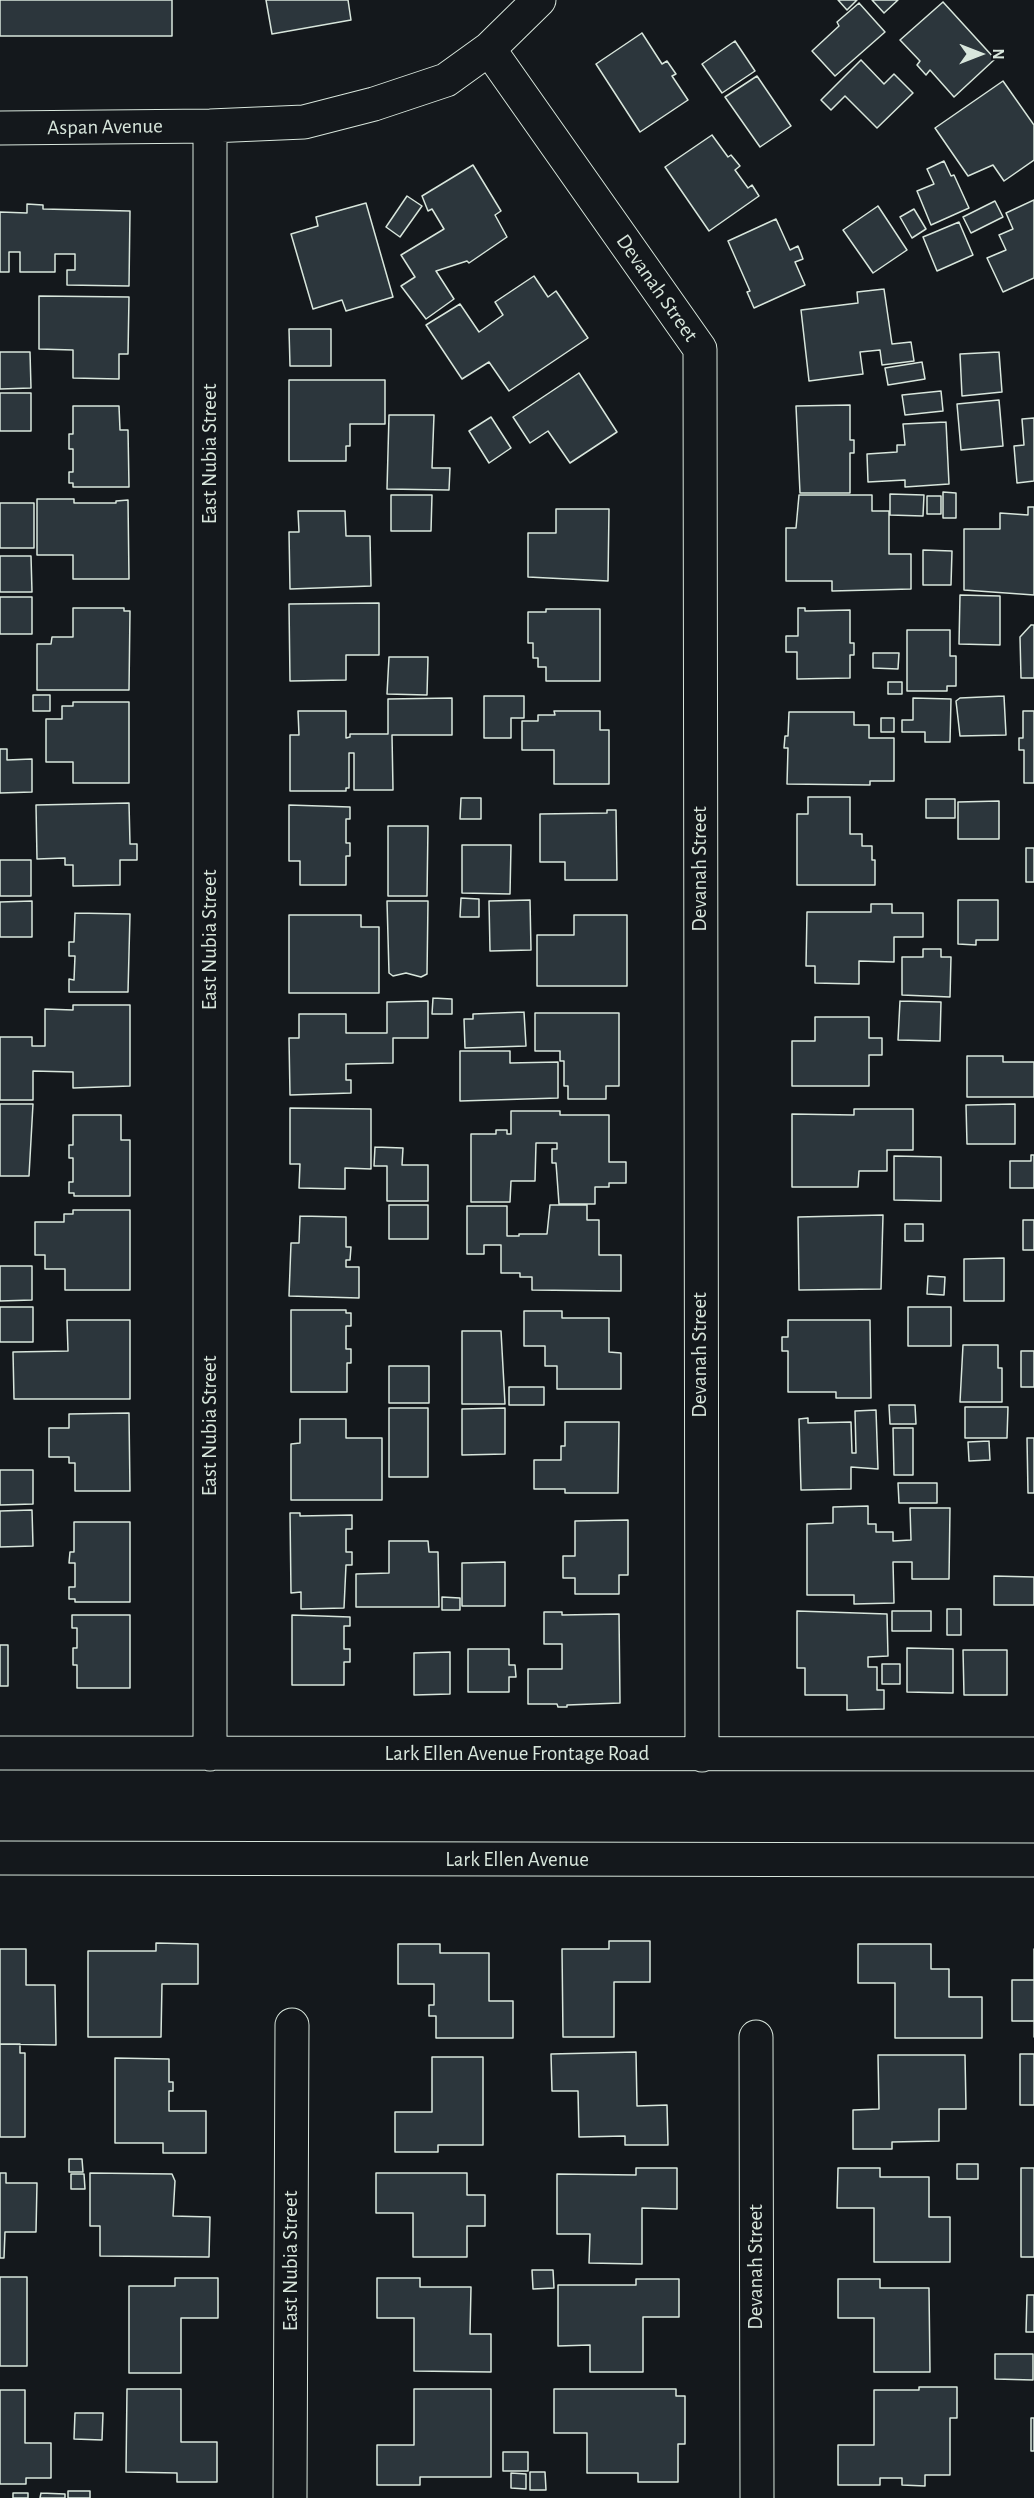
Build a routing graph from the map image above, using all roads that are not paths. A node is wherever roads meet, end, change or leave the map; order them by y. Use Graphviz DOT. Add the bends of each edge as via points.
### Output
graph roads {
  1 [pos="539,0"];
  2 [pos="489,49"];
  3 [pos="210,126"];
  4 [pos="0,128"];
  5 [pos="0,1753"];
  6 [pos="210,1754"];
  7 [pos="1034,1754"];
  8 [pos="702,1755"];
  9 [pos="0,1858"];
  10 [pos="1034,1860"];
  11 [pos="292,2025"];
  12 [pos="756,2037"];
  13 [pos="290,2498"];
  14 [pos="757,2498"];
  1 -- 2 [label="street, Aspan Avenue"];
  2 -- 3 [label="street, Aspan Avenue" via="446,80 374,104 304,122"];
  2 -- 8 [label="street, Devanah Street" via="700,349"];
  3 -- 4 [label="street, Aspan Avenue"];
  3 -- 6 [label="street, East Nubia Street"];
  5 -- 6 [label="street, Lark Ellen Avenue Frontage Road"];
  6 -- 8 [label="street, Lark Ellen Avenue Frontage Road"];
  7 -- 8 [label="street, Lark Ellen Avenue Frontage Road"];
  9 -- 10 [label="street, Lark Ellen Avenue"];
  11 -- 13 [label="street, East Nubia Street"];
  12 -- 14 [label="street, Devanah Street"];
}
